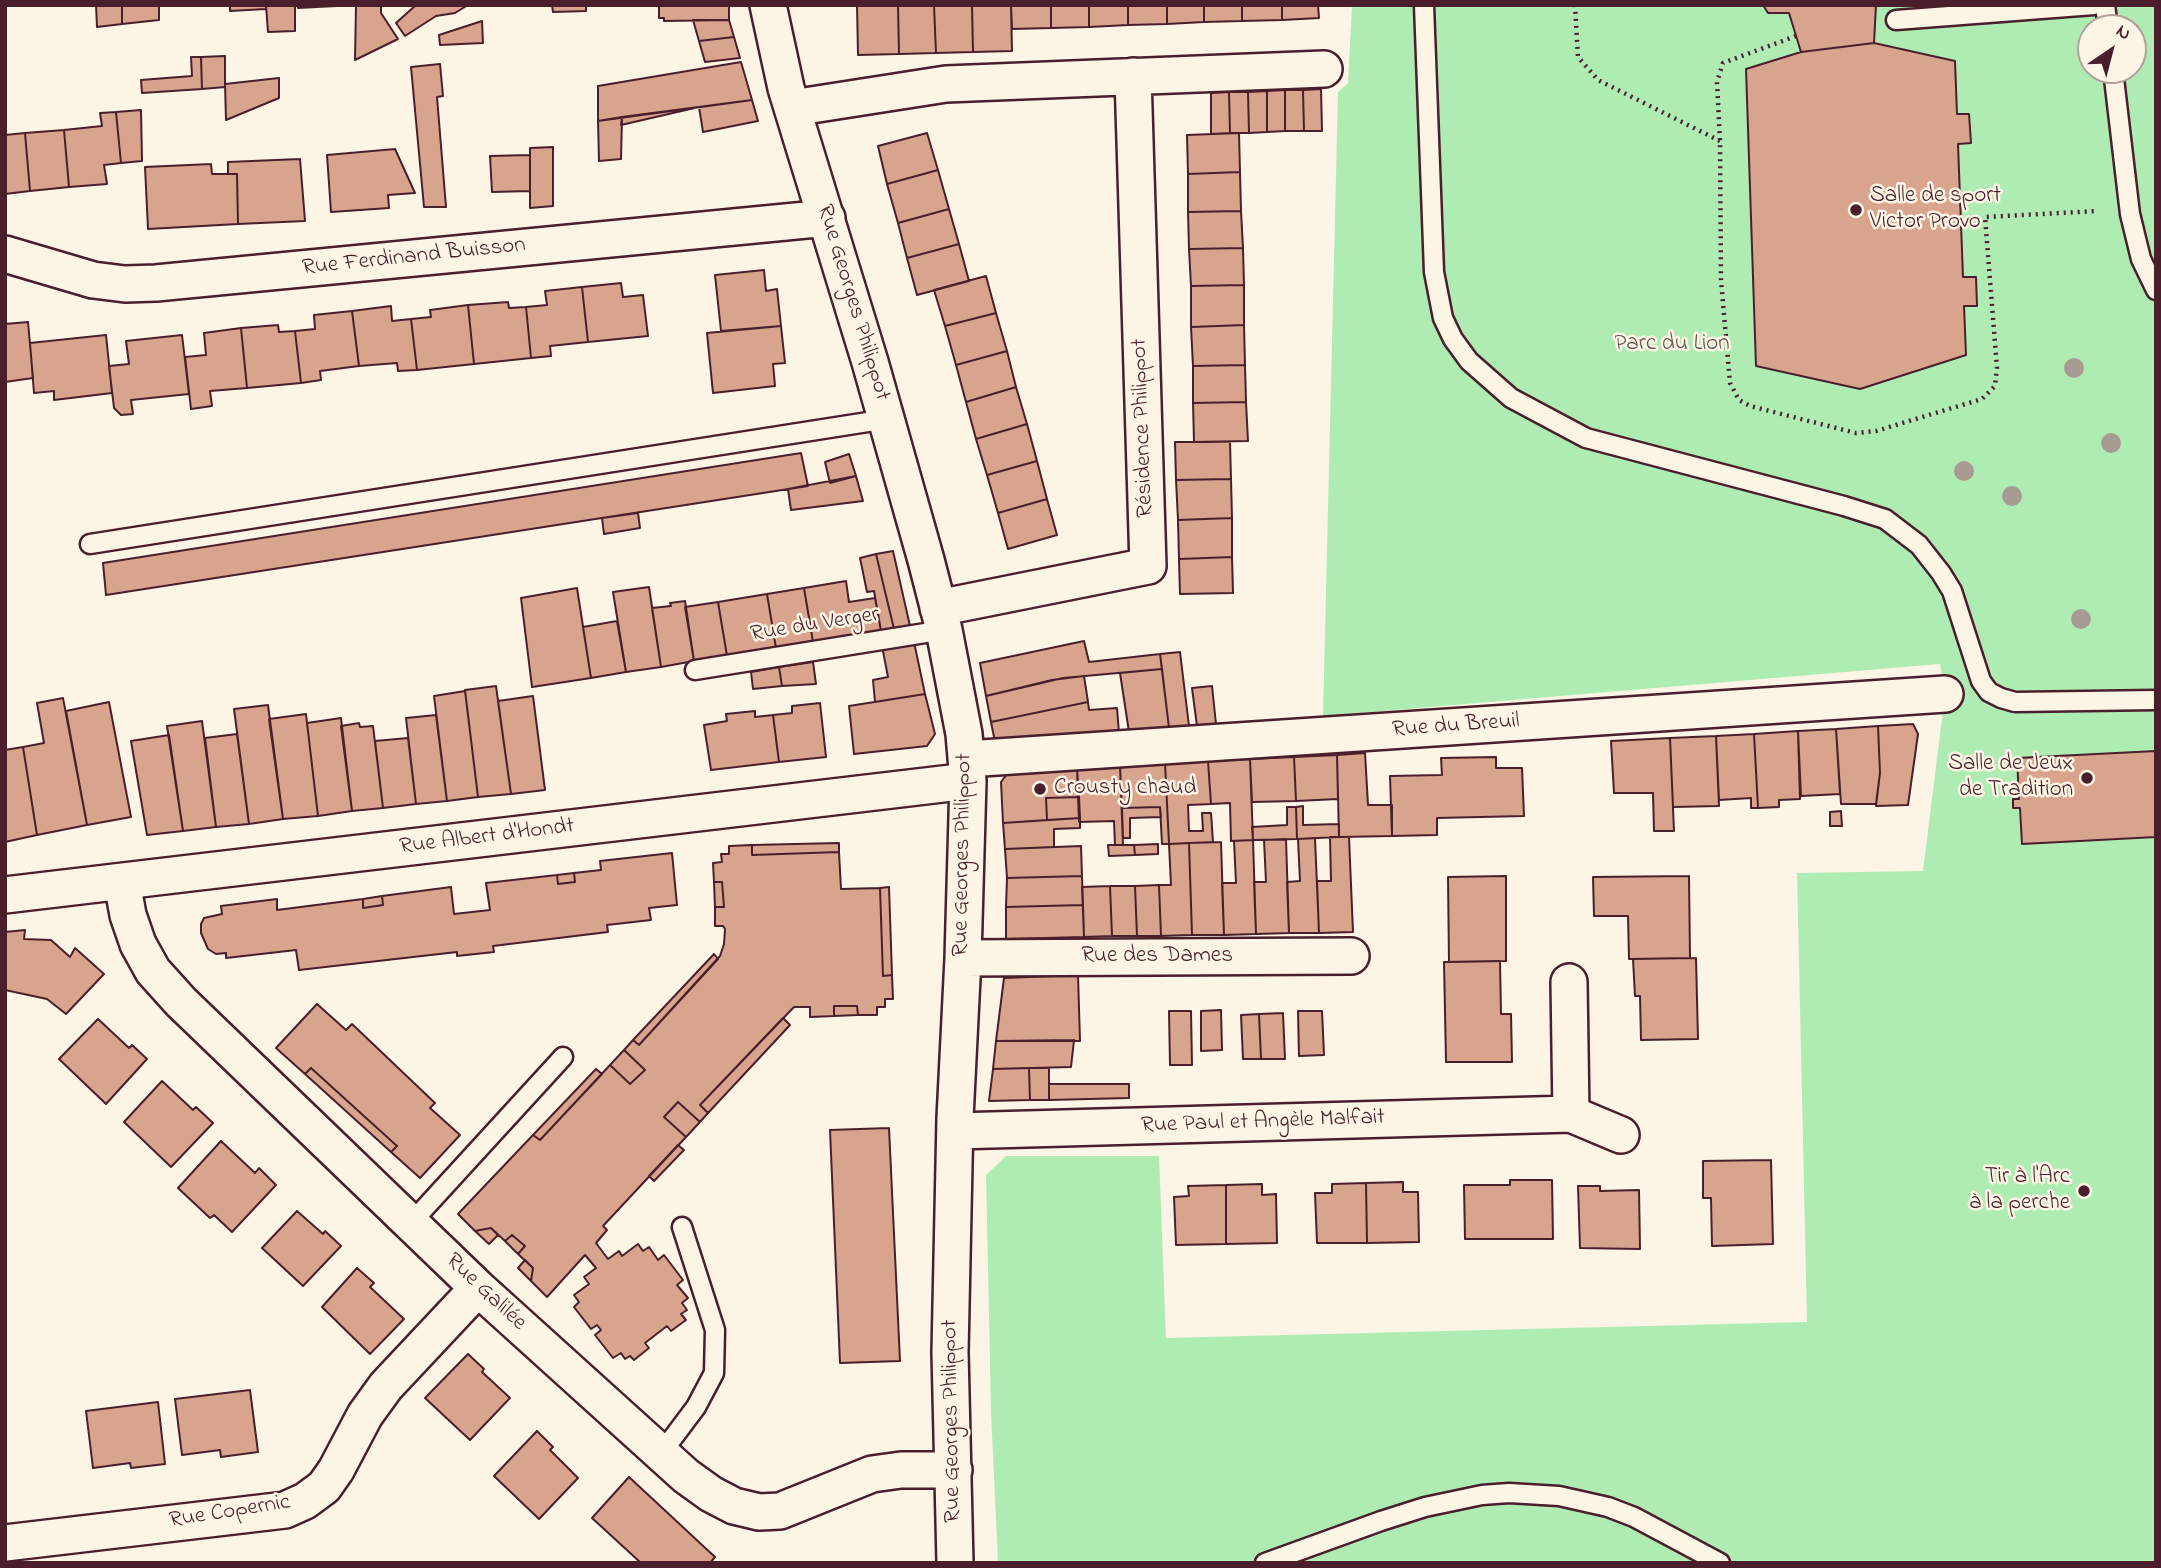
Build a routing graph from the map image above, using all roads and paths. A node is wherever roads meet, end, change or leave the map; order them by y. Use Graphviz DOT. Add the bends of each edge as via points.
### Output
graph roads {
  1 [pos="768,5"];
  2 [pos="1424,5"];
  3 [pos="1575,5"];
  4 [pos="2094,5"];
  5 [pos="1896,20"];
  6 [pos="1796,36"];
  7 [pos="1325,69"];
  8 [pos="1133,76"];
  9 [pos="2115,84"];
  10 [pos="792,108"];
  11 [pos="1720,141"];
  12 [pos="2130,209"];
  13 [pos="827,218"];
  14 [pos="5,254"];
  15 [pos="2156,290"];
  16 [pos="887,419"];
  17 [pos="90,544"];
  18 [pos="941,619"];
  19 [pos="695,670"];
  20 [pos="1945,694"];
  21 [pos="2156,700"];
  22 [pos="967,770"];
  23 [pos="122,882"];
  24 [pos="5,895"];
  25 [pos="1351,956"];
  26 [pos="963,958"];
  27 [pos="1569,982"];
  28 [pos="564,1057"];
  29 [pos="1570,1114"];
  30 [pos="955,1131"];
  31 [pos="1621,1135"];
  32 [pos="411,1223"];
  33 [pos="682,1227"];
  34 [pos="478,1288"];
  35 [pos="660,1455"];
  36 [pos="954,1470"];
  37 [pos="5,1543"];
  38 [pos="955,1563"];
  39 [pos="1265,1563"];
  40 [pos="1720,1563"];
  1 -- 10 [label="street, Rue Georges Philippot"];
  2 -- 21 [label="lane" via="1434,272 1443,318 1469,361 1511,398 1586,438 1885,519 1919,545 1941,573 1952,591 1981,681 2001,698 2015,702"];
  3 -- 11 [label="path" via="1578,57 1598,80"];
  4 -- 5 [label="lane"];
  6 -- 11 [label="path" via="1723,64 1717,82"];
  7 -- 8 [label="street"];
  8 -- 10 [label="street" via="946,84"];
  8 -- 18 [label="street, Résidence Philippot" via="1148,566"];
  9 -- 12 [label="lane"];
  10 -- 13 [label="street, Rue Georges Philippot"];
  11 -- 12 [label="path" via="1721,280 1730,383 1739,400 1750,406 1856,433 1982,399 1995,386 1985,217"];
  12 -- 15 [label="lane" via="2141,259"];
  13 -- 14 [label="street, Rue Ferdinand Buisson" via="146,284 93,280"];
  13 -- 16 [label="street, Rue Georges Philippot"];
  16 -- 17 [label="lane"];
  16 -- 18 [label="street, Rue Georges Philippot"];
  18 -- 19 [label="lane, Rue du Verger"];
  18 -- 22 [label="street, Rue Georges Philippot"];
  20 -- 22 [label="street, Rue du Breuil"];
  22 -- 23 [label="street, Rue Albert d'Hondt"];
  22 -- 26 [label="street, Rue Georges Philippot"];
  23 -- 24 [label="street, Rue Albert d'Hondt"];
  23 -- 32 [label="street, Rue Galilée" via="134,934 153,971"];
  25 -- 26 [label="street, Rue des Dames"];
  26 -- 30 [label="street, Rue Georges Philippot"];
  27 -- 29 [label="street"];
  28 -- 32 [label="lane"];
  29 -- 30 [label="street, Rue Paul et Angèle Malfait"];
  29 -- 31 [label="street, Rue Paul et Angèle Malfait"];
  30 -- 36 [label="street, Rue Georges Philippot" via="950,1352"];
  32 -- 34 [label="street, Rue Galilée"];
  33 -- 35 [label="lane" via="715,1330 714,1373 696,1407"];
  34 -- 35 [label="street, Rue Galilée"];
  34 -- 37 [label="street, Rue Copernic" via="386,1386 324,1487 305,1500 285,1510"];
  35 -- 36 [label="street, Rue Galilée" via="711,1494 758,1512 780,1511 872,1474"];
  36 -- 38 [label="street, Rue Georges Philippot"];
  39 -- 40 [label="lane" via="1426,1507 1509,1493 1559,1496 1608,1507"];
}
